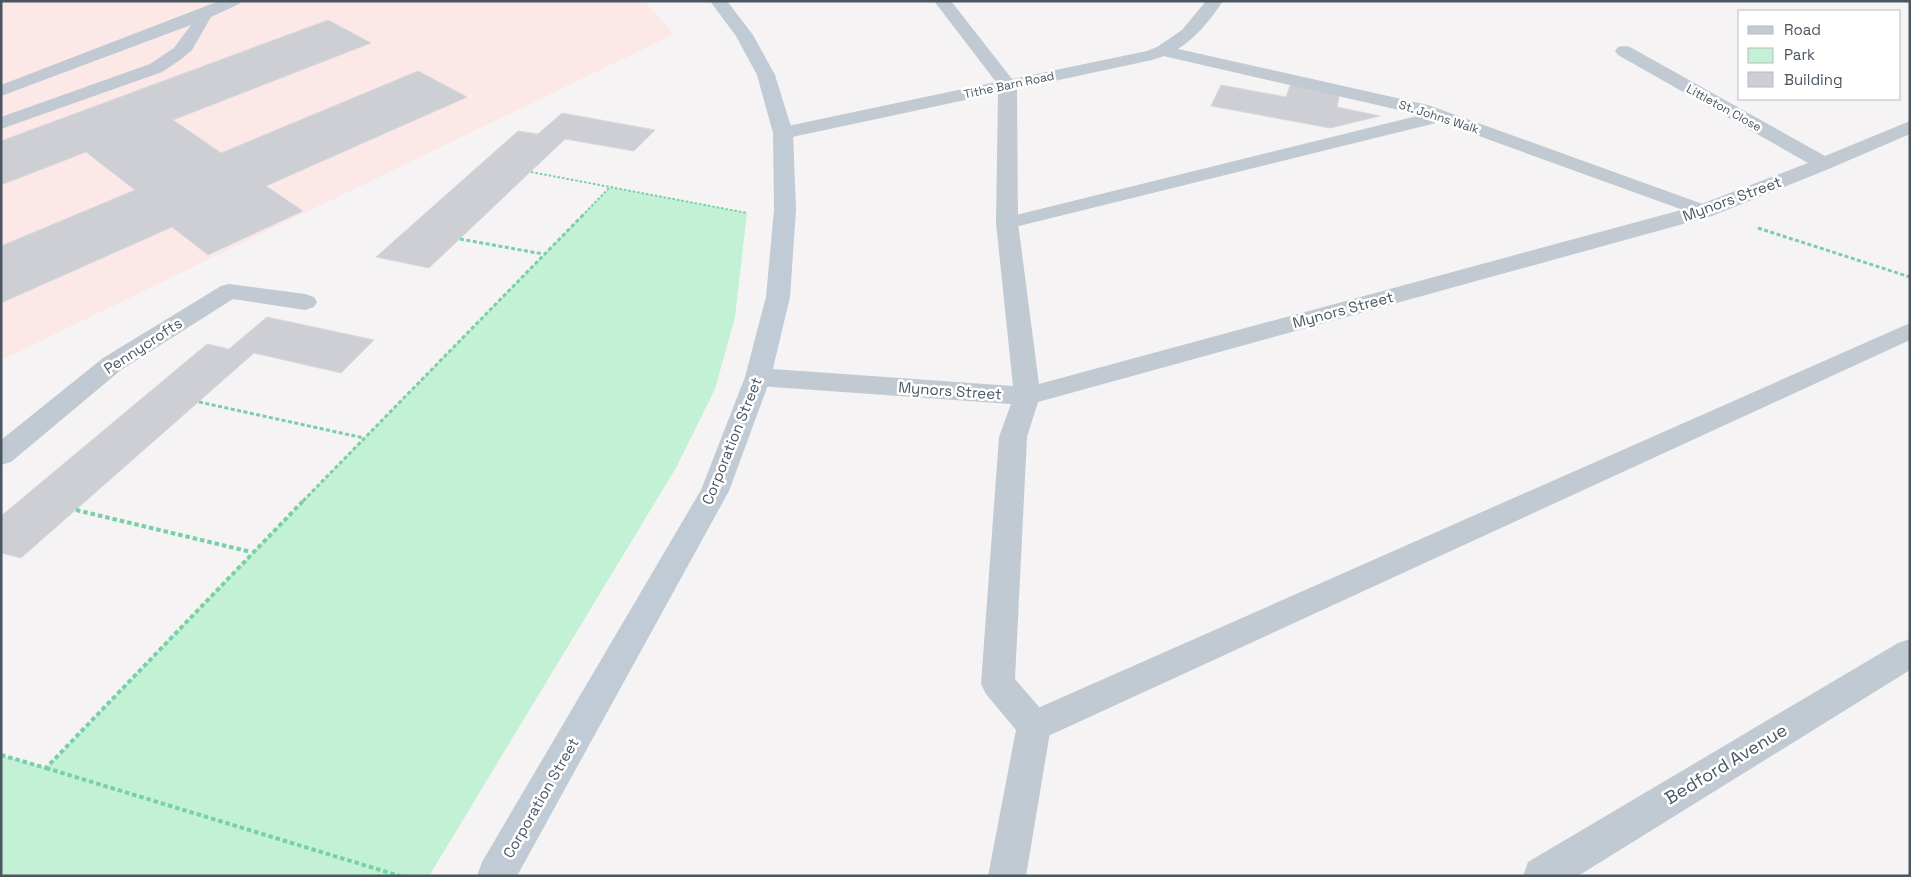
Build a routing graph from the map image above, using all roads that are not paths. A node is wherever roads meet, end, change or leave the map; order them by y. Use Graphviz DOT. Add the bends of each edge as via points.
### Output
graph roads {
  1 [pos="233,1"];
  2 [pos="718,1"];
  3 [pos="942,1"];
  4 [pos="1215,1"];
  5 [pos="204,14"];
  6 [pos="1166,51"];
  7 [pos="1624,51"];
  8 [pos="1008,86"];
  9 [pos="1,90"];
  10 [pos="1442,116"];
  11 [pos="1,123"];
  12 [pos="1910,127"];
  13 [pos="783,133"];
  14 [pos="1824,164"];
  15 [pos="1704,211"];
  16 [pos="1008,223"];
  17 [pos="305,302"];
  18 [pos="1910,331"];
  19 [pos="758,377"];
  20 [pos="1027,396"];
  21 [pos="1,455"];
  22 [pos="1910,653"];
  23 [pos="1034,726"];
  24 [pos="496,876"];
  25 [pos="1007,876"];
  26 [pos="1542,876"];
  1 -- 5 [label="lane"];
  2 -- 13 [label="street, Corporation Street" via="744,35 766,75"];
  3 -- 8 [label="street"];
  4 -- 6 [label="street, Tithe Barn Road" via="1191,31"];
  5 -- 9 [label="lane"];
  5 -- 11 [label="lane" via="190,41 177,56 163,64"];
  6 -- 8 [label="street, Tithe Barn Road"];
  6 -- 10 [label="lane, St. Johns Walk"];
  7 -- 14 [label="street, Littleton Close"];
  8 -- 13 [label="street, Tithe Barn Road"];
  8 -- 16 [label="street"];
  10 -- 15 [label="lane, St. Johns Walk"];
  10 -- 16 [label="lane"];
  12 -- 14 [label="street, Mynors Street"];
  13 -- 19 [label="street, Corporation Street" via="785,210 778,297"];
  14 -- 15 [label="street, Mynors Street"];
  15 -- 20 [label="street, Mynors Street"];
  16 -- 20 [label="street"];
  17 -- 21 [label="street, Pennycrofts" via="229,291 112,364"];
  18 -- 23 [label="lane"];
  19 -- 20 [label="street, Mynors Street"];
  19 -- 24 [label="street, Corporation Street" via="715,491"];
  20 -- 23 [label="street" via="1013,437 998,684"];
  22 -- 26 [label="street, Bedford Avenue"];
  23 -- 25 [label="street"];
}
